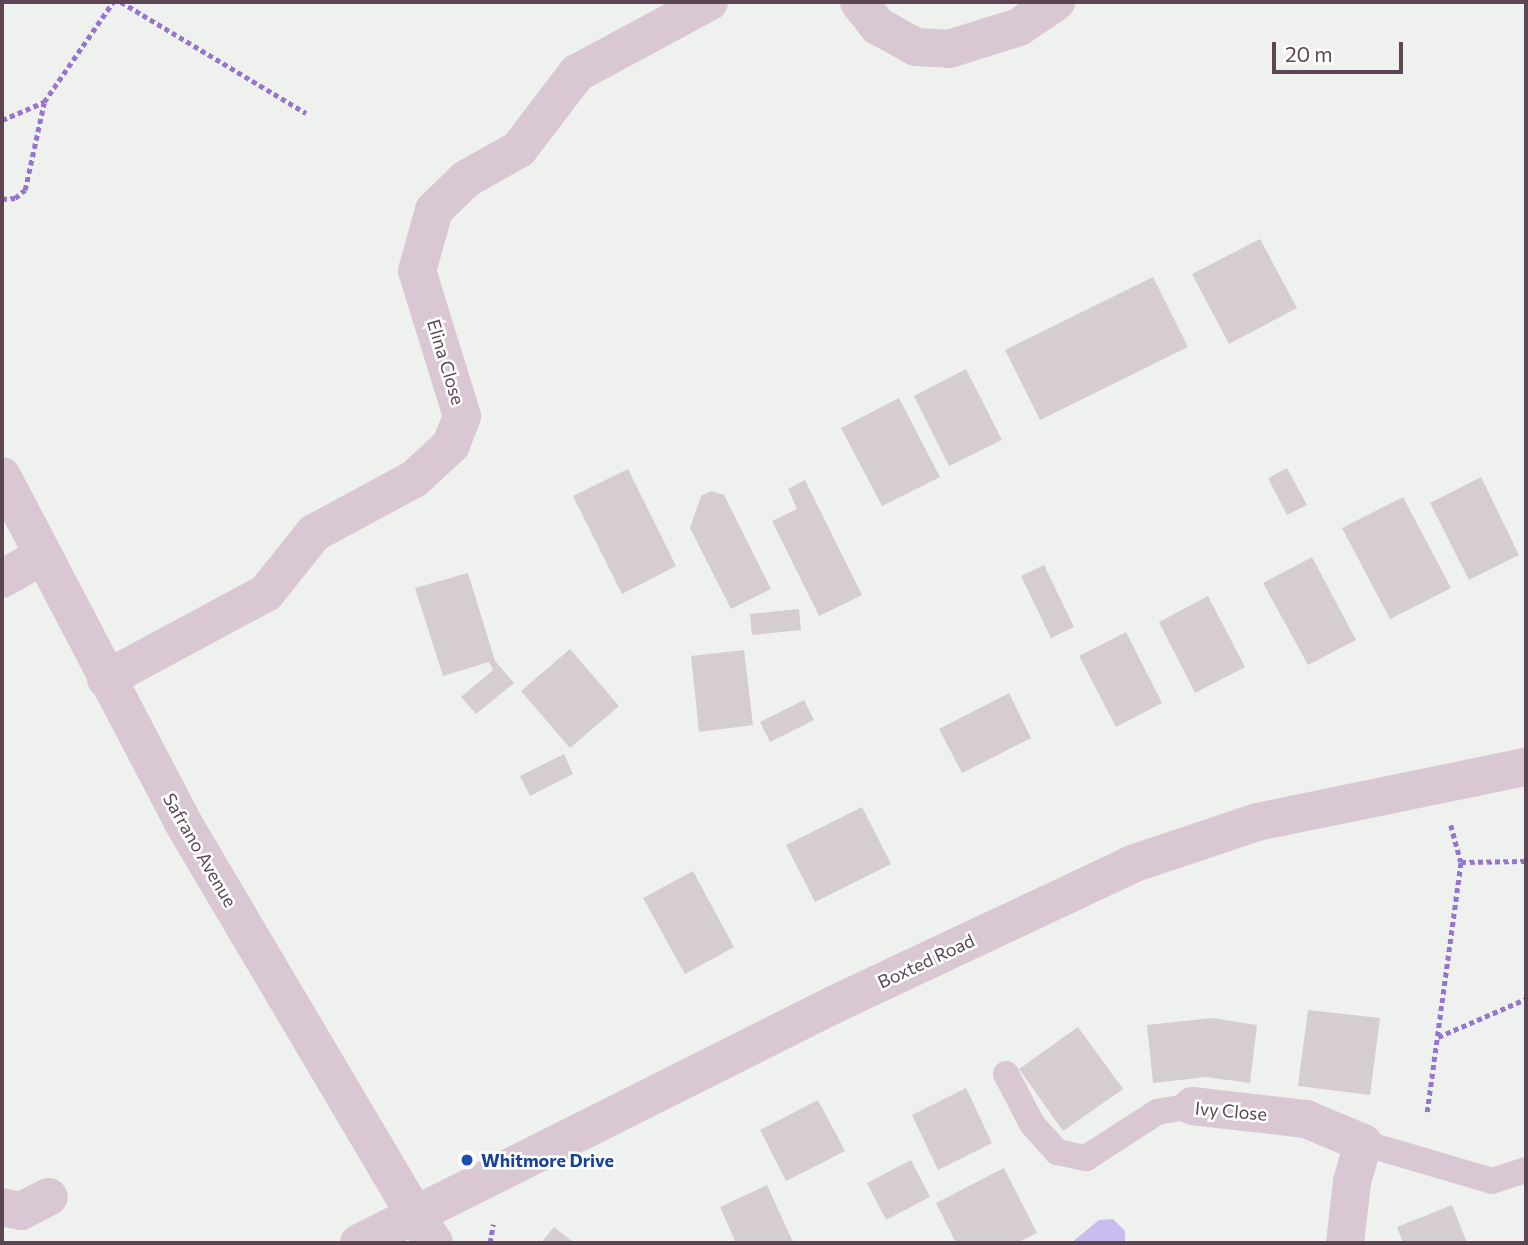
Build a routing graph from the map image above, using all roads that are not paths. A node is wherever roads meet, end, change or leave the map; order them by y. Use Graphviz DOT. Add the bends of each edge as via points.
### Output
graph roads {
  1 [pos="709,2"];
  2 [pos="859,2"];
  3 [pos="1056,2"];
  4 [pos="2,476"];
  5 [pos="42,556"];
  6 [pos="2,579"];
  7 [pos="106,679"];
  8 [pos="1526,767"];
  9 [pos="1006,1074"];
  10 [pos="1192,1106"];
  11 [pos="1363,1143"];
  12 [pos="1526,1170"];
  13 [pos="49,1197"];
  14 [pos="2,1207"];
  15 [pos="424,1229"];
  16 [pos="359,1243"];
  17 [pos="1345,1243"];
  1 -- 7 [label="street, Elina Close" via="577,73 519,149 466,179 434,210 417,271 462,416 451,445 415,480 314,533 266,593"];
  2 -- 3 [label="street" via="878,26 916,47 949,49 1019,27"];
  4 -- 5 [label="street, Safrano Avenue"];
  5 -- 6 [label="street"];
  5 -- 7 [label="street, Safrano Avenue"];
  7 -- 15 [label="street, Safrano Avenue" via="182,821"];
  8 -- 15 [label="street, Boxted Road" via="1257,822 1132,864 834,1005"];
  9 -- 10 [label="lane, Ivy Close" via="1032,1124 1057,1152 1086,1158 1157,1112"];
  10 -- 11 [label="street, Ivy Close" via="1306,1119"];
  11 -- 12 [label="lane" via="1492,1181"];
  11 -- 17 [label="street" via="1352,1182"];
  13 -- 14 [label="street" via="21,1211"];
  15 -- 16 [label="street, Boxted Road"];
}
